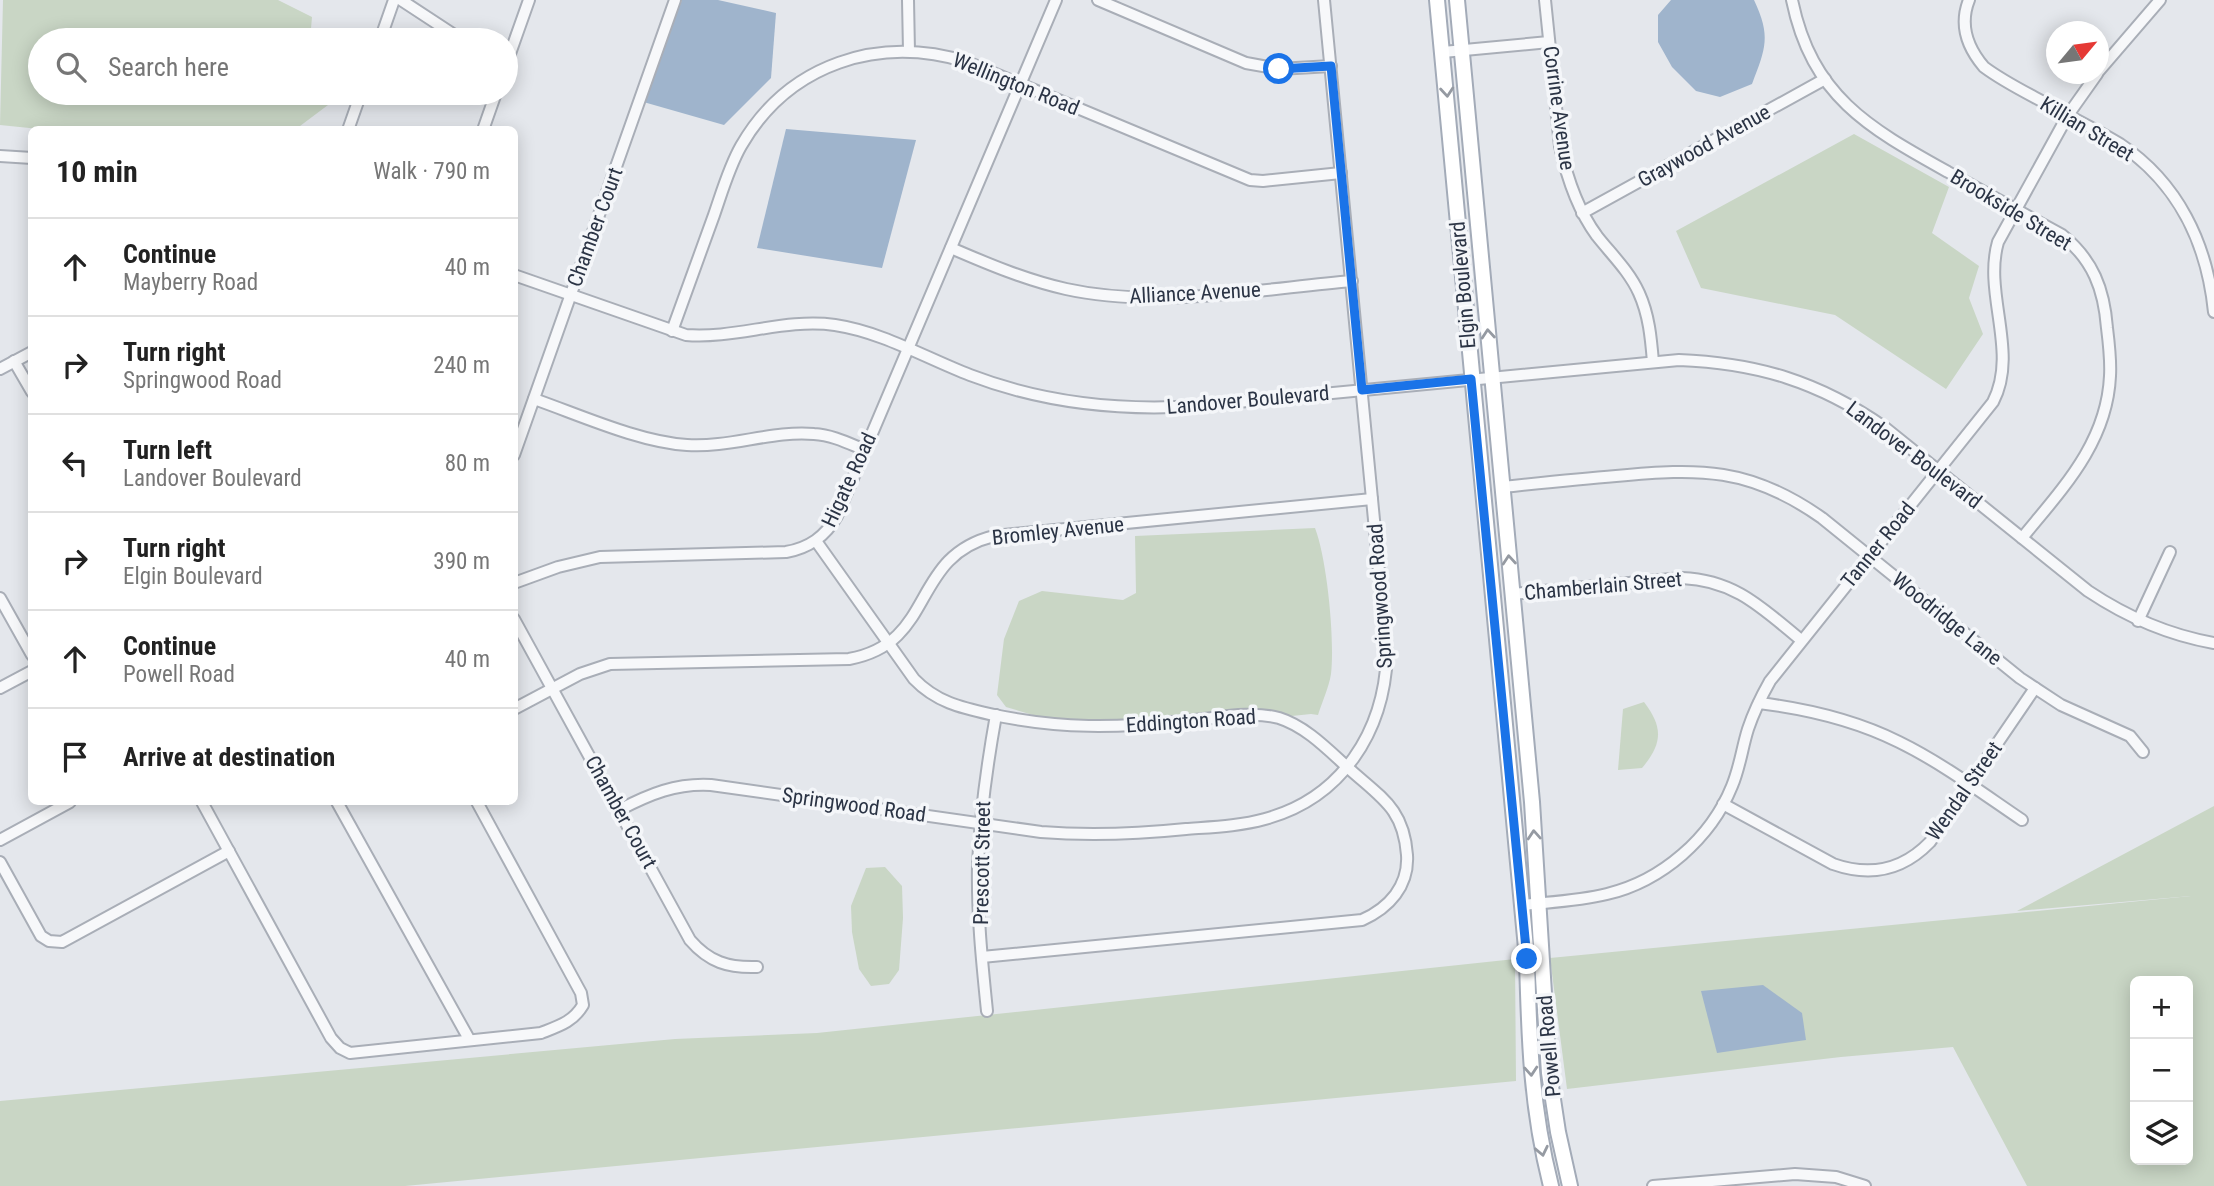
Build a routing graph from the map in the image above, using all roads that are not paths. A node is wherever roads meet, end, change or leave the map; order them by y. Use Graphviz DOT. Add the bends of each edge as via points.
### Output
graph roads {
  1 [pos="394,0"];
  2 [pos="401,0"];
  3 [pos="529,0"];
  4 [pos="675,0"];
  5 [pos="908,0"];
  6 [pos="1056,0"];
  7 [pos="1098,0"];
  8 [pos="1325,0"];
  9 [pos="1437,0"];
  10 [pos="1457,0"];
  11 [pos="1545,0"];
  12 [pos="1793,0"];
  13 [pos="1969,0"];
  14 [pos="2160,0"];
  15 [pos="384,28"];
  16 [pos="444,28"];
  17 [pos="518,31"];
  18 [pos="1549,42"];
  19 [pos="1462,50"];
  20 [pos="909,51"];
  21 [pos="1443,52"];
  22 [pos="2109,60"];
  23 [pos="1331,66"];
  24 [pos="1825,79"];
  25 [pos="1020,84"];
  26 [pos="2090,84"];
  27 [pos="357,105"];
  28 [pos="492,105"];
  29 [pos="2067,115"];
  30 [pos="349,126"];
  31 [pos="484,126"];
  32 [pos="0,156"];
  33 [pos="28,158"];
  34 [pos="1341,173"];
  35 [pos="2016,209"];
  36 [pos="1582,213"];
  37 [pos="951,248"];
  38 [pos="518,276"];
  39 [pos="1352,281"];
  40 [pos="571,295"];
  41 [pos="2214,312"];
  42 [pos="672,331"];
  43 [pos="908,349"];
  44 [pos="28,354"];
  45 [pos="14,361"];
  46 [pos="1653,362"];
  47 [pos="0,369"];
  48 [pos="1492,377"];
  49 [pos="1471,379"];
  50 [pos="28,385"];
  51 [pos="1362,390"];
  52 [pos="534,399"];
  53 [pos="518,444"];
  54 [pos="865,450"];
  55 [pos="1938,471"];
  56 [pos="1503,487"];
  57 [pos="1373,499"];
  58 [pos="2022,538"];
  59 [pos="816,541"];
  60 [pos="2170,552"];
  61 [pos="1869,556"];
  62 [pos="518,581"];
  63 [pos="1512,594"];
  64 [pos="0,598"];
  65 [pos="2138,621"];
  66 [pos="518,626"];
  67 [pos="1801,640"];
  68 [pos="2214,643"];
  69 [pos="889,644"];
  70 [pos="28,647"];
  71 [pos="28,673"];
  72 [pos="0,688"];
  73 [pos="552,688"];
  74 [pos="2035,688"];
  75 [pos="1759,703"];
  76 [pos="518,707"];
  77 [pos="996,715"];
  78 [pos="2143,752"];
  79 [pos="1347,767"];
  80 [pos="1970,784"];
  81 [pos="1723,804"];
  82 [pos="64,805"];
  83 [pos="204,805"];
  84 [pos="339,805"];
  85 [pos="479,805"];
  86 [pos="619,810"];
  87 [pos="2022,820"];
  88 [pos="980,824"];
  89 [pos="0,840"];
  90 [pos="229,851"];
  91 [pos="0,862"];
  92 [pos="1539,904"];
  93 [pos="1522,905"];
  94 [pos="982,957"];
  95 [pos="757,967"];
  96 [pos="987,1011"];
  97 [pos="469,1039"];
  98 [pos="1697,1184"];
  99 [pos="1551,1186"];
  100 [pos="1570,1186"];
  101 [pos="1653,1186"];
  102 [pos="1865,1186"];
  1 -- 15 [label="street"];
  2 -- 16 [label="street"];
  3 -- 17 [label="street"];
  4 -- 40 [label="street, Chamber Court"];
  5 -- 20 [label="street"];
  6 -- 25 [label="street"];
  7 -- 23 [label="street" via="1254,65 1279,69"];
  8 -- 23 [label="street, Springwood Road"];
  9 -- 21 [label="main road, Elgin Boulevard"];
  10 -- 19 [label="main road, Elgin Boulevard"];
  11 -- 18 [label="street, Corrine Avenue"];
  12 -- 24 [label="street, Brookside Street" via="1809,52"];
  13 -- 29 [label="street, Killian Street" via="1965,26 1975,57 1993,74"];
  14 -- 22 [label="street, Tanner Road"];
  18 -- 19 [label="street"];
  18 -- 36 [label="street, Corrine Avenue" via="1560,146"];
  19 -- 21 [label="street"];
  48 -- 19 [label="main road, Elgin Boulevard, one-way"];
  20 -- 25 [label="street, Wellington Road" via="947,56"];
  20 -- 42 [label="street, Wellington Road" via="876,53 835,64 798,83 767,110 731,166"];
  21 -- 49 [label="main road, Elgin Boulevard, one-way"];
  23 -- 34 [label="street, Springwood Road"];
  24 -- 35 [label="street, Brookside Street" via="1851,111 1885,137"];
  24 -- 36 [label="street, Graywood Avenue"];
  25 -- 34 [label="street, Wellington Road" via="1240,177 1263,181"];
  25 -- 37 [label="street"];
  26 -- 29 [label="street, Tanner Road"];
  27 -- 30 [label="street"];
  28 -- 31 [label="street"];
  29 -- 35 [label="street, Tanner Road"];
  29 -- 41 [label="street, Killian Street" via="2135,156 2175,198 2202,249"];
  32 -- 33 [label="street"];
  34 -- 39 [label="street, Springwood Road"];
  35 -- 55 [label="street, Tanner Road" via="1998,242 1993,265 2001,383 1993,402"];
  35 -- 58 [label="street, Brookside Street" via="2062,235 2093,269 2104,297 2110,360 2104,415 2088,453"];
  36 -- 46 [label="street, Corrine Avenue" via="1640,295"];
  37 -- 39 [label="street, Alliance Avenue" via="1041,283 1122,298"];
  37 -- 43 [label="street, Higate Road"];
  38 -- 40 [label="street, Landover Boulevard"];
  39 -- 51 [label="street, Springwood Road"];
  40 -- 42 [label="street, Landover Boulevard"];
  40 -- 52 [label="street, Chamber Court"];
  42 -- 43 [label="street, Landover Boulevard" via="701,336 822,324 855,329"];
  43 -- 51 [label="street, Landover Boulevard" via="1002,386 1101,406 1164,408"];
  43 -- 54 [label="street, Higate Road"];
  44 -- 45 [label="street"];
  45 -- 47 [label="street"];
  45 -- 50 [label="street"];
  46 -- 48 [label="street, Landover Boulevard"];
  46 -- 55 [label="street, Landover Boulevard" via="1734,364 1812,386 1859,410"];
  48 -- 49 [label="street, Landover Boulevard"];
  48 -- 56 [label="main road, Elgin Boulevard"];
  49 -- 51 [label="street, Landover Boulevard"];
  49 -- 93 [label="main road, Elgin Boulevard"];
  51 -- 57 [label="street, Springwood Road"];
  52 -- 53 [label="street, Chamber Court"];
  52 -- 54 [label="street" via="666,443 708,446 813,433"];
  54 -- 59 [label="street, Higate Road" via="837,516"];
  55 -- 58 [label="street, Landover Boulevard"];
  55 -- 61 [label="street, Tanner Road"];
  56 -- 61 [label="street, Woodridge Lane" via="1675,470 1720,473 1787,495"];
  63 -- 56 [label="main road, Elgin Boulevard, one-way"];
  57 -- 69 [label="street, Bromley Avenue" via="980,539 946,562 907,627"];
  57 -- 79 [label="street, Springwood Road" via="1386,675 1370,732"];
  58 -- 65 [label="street, Landover Boulevard" via="2088,591"];
  59 -- 62 [label="street, Higate Road" via="786,552 600,556"];
  59 -- 69 [label="street, Eddington Road"];
  60 -- 65 [label="street"];
  61 -- 67 [label="street, Tanner Road"];
  61 -- 74 [label="street, Woodridge Lane"];
  63 -- 67 [label="street, Chamberlain Street" via="1682,578 1712,581 1741,593"];
  92 -- 63 [label="main road, Elgin Boulevard, one-way"];
  64 -- 70 [label="street"];
  65 -- 68 [label="street, Landover Boulevard"];
  66 -- 73 [label="street, Chamber Court"];
  67 -- 75 [label="street, Tanner Road"];
  69 -- 73 [label="street, Bromley Avenue" via="849,659 610,664"];
  69 -- 77 [label="street, Eddington Road" via="914,679 935,697"];
  71 -- 72 [label="street"];
  73 -- 76 [label="street, Bromley Avenue"];
  73 -- 86 [label="street, Chamber Court"];
  74 -- 78 [label="street, Woodridge Lane" via="2130,736"];
  74 -- 80 [label="street, Wendal Street"];
  75 -- 80 [label="street" via="1818,713 1875,731"];
  75 -- 81 [label="street, Tanner Road"];
  77 -- 79 [label="street, Eddington Road" via="1093,728 1268,716 1304,730"];
  77 -- 88 [label="street, Prescott Street"];
  79 -- 88 [label="street, Springwood Road" via="1306,802 1247,823 1111,835"];
  79 -- 94 [label="street, Eddington Road" via="1388,802 1404,833 1404,880 1392,900 1374,915 1351,922"];
  80 -- 81 [label="street, Wendal Street" via="1921,851 1899,865 1875,871 1832,864"];
  80 -- 87 [label="street"];
  81 -- 92 [label="street, Tanner Road" via="1697,841 1648,878 1610,894"];
  82 -- 89 [label="street"];
  83 -- 90 [label="street"];
  84 -- 97 [label="street"];
  85 -- 97 [label="street" via="581,993 583,1005 577,1016 541,1032"];
  86 -- 88 [label="street, Springwood Road" via="660,790 703,784"];
  86 -- 95 [label="street, Chamber Court" via="690,940 708,957 729,966"];
  88 -- 94 [label="street, Prescott Street"];
  90 -- 91 [label="street" via="62,942 41,936"];
  90 -- 97 [label="street" via="340,1048 350,1053"];
  92 -- 93 [label="street, Tanner Road"];
  92 -- 100 [label="main road, Powell Road" via="1549,1073"];
  93 -- 99 [label="main road, Powell Road, one-way" via="1533,1092"];
  94 -- 96 [label="street, Prescott Street"];
  98 -- 101 [label="street"];
  98 -- 102 [label="street" via="1816,1175"];
}
